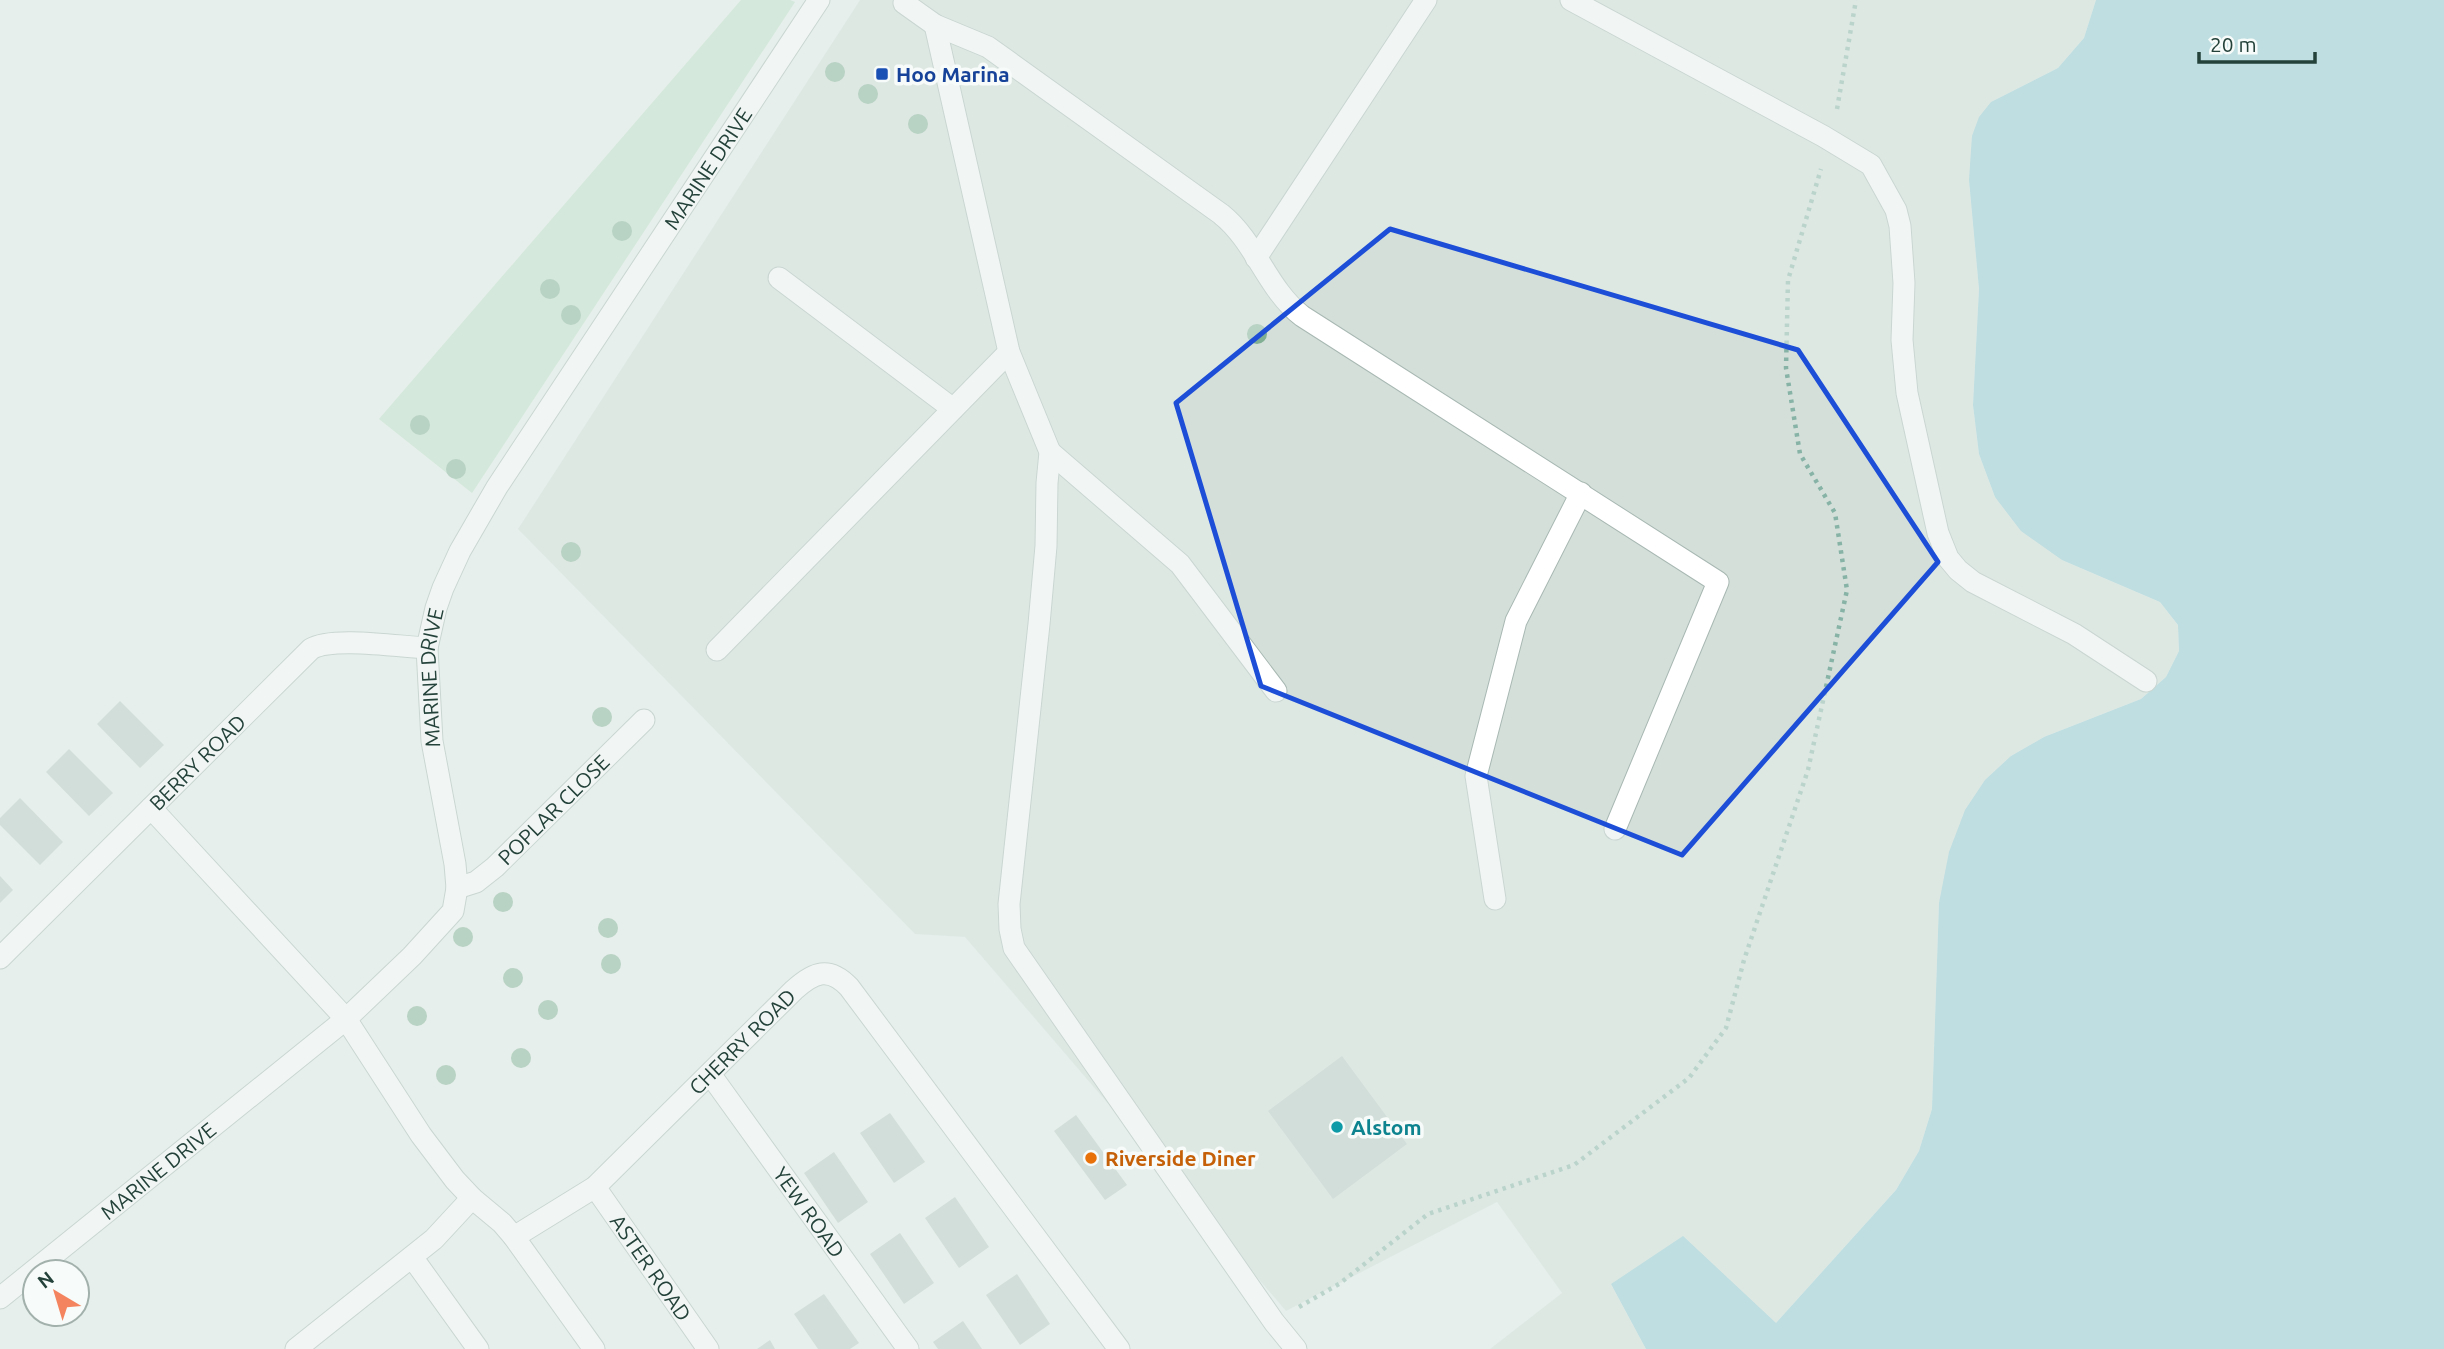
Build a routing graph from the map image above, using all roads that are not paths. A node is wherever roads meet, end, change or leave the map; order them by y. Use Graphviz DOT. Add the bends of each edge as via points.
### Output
graph roads {
  1 [pos="819,0"];
  2 [pos="1426,0"];
  3 [pos="1571,0"];
  4 [pos="903,1"];
  5 [pos="935,26"];
  6 [pos="1256,258"];
  7 [pos="779,278"];
  8 [pos="1009,352"];
  9 [pos="953,409"];
  10 [pos="1050,452"];
  11 [pos="1581,493"];
  12 [pos="427,648"];
  13 [pos="718,650"];
  14 [pos="2146,681"];
  15 [pos="1276,691"];
  16 [pos="644,720"];
  17 [pos="151,808"];
  18 [pos="1615,829"];
  19 [pos="457,888"];
  20 [pos="1494,899"];
  21 [pos="0,958"];
  22 [pos="346,1019"];
  23 [pos="710,1074"];
  24 [pos="595,1187"];
  25 [pos="472,1198"];
  26 [pos="514,1237"];
  27 [pos="412,1257"];
  28 [pos="0,1298"];
  29 [pos="296,1349"];
  30 [pos="478,1349"];
  31 [pos="594,1349"];
  32 [pos="708,1349"];
  33 [pos="908,1349"];
  34 [pos="1119,1349"];
  35 [pos="1296,1349"];
  1 -- 12 [label="street, MARINE DRIVE" via="497,487 443,588"];
  2 -- 6 [label="street"];
  3 -- 14 [label="street" via="1871,165 1898,217 1902,237 1907,393 1938,533 1948,558 1973,582 2074,634"];
  4 -- 5 [label="street"];
  5 -- 6 [label="street" via="988,47 1211,207 1234,226"];
  5 -- 8 [label="street"];
  6 -- 11 [label="street" via="1281,298 1302,316"];
  7 -- 9 [label="street"];
  8 -- 9 [label="street"];
  8 -- 10 [label="street"];
  9 -- 13 [label="street"];
  10 -- 15 [label="street" via="1180,564"];
  10 -- 35 [label="street" via="1039,624 1009,904 1014,948"];
  11 -- 18 [label="street" via="1718,582"];
  11 -- 20 [label="street" via="1516,621 1475,776"];
  12 -- 17 [label="street, BERRY ROAD" via="317,646"];
  12 -- 19 [label="street, MARINE DRIVE" via="432,741"];
  16 -- 19 [label="street, POPLAR CLOSE" via="495,867 476,882"];
  17 -- 21 [label="street, BERRY ROAD"];
  17 -- 22 [label="street"];
  19 -- 22 [label="street, MARINE DRIVE" via="450,914"];
  22 -- 25 [label="street" via="421,1135"];
  22 -- 28 [label="street, MARINE DRIVE"];
  23 -- 24 [label="street, CHERRY ROAD"];
  23 -- 33 [label="street, YEW ROAD"];
  23 -- 34 [label="street, CHERRY ROAD" via="801,984 814,975 835,975 849,987"];
  24 -- 26 [label="street, CHERRY ROAD"];
  24 -- 32 [label="street, ASTER ROAD"];
  25 -- 26 [label="street"];
  25 -- 27 [label="street"];
  26 -- 31 [label="street"];
  27 -- 29 [label="street"];
  27 -- 30 [label="street"];
}
